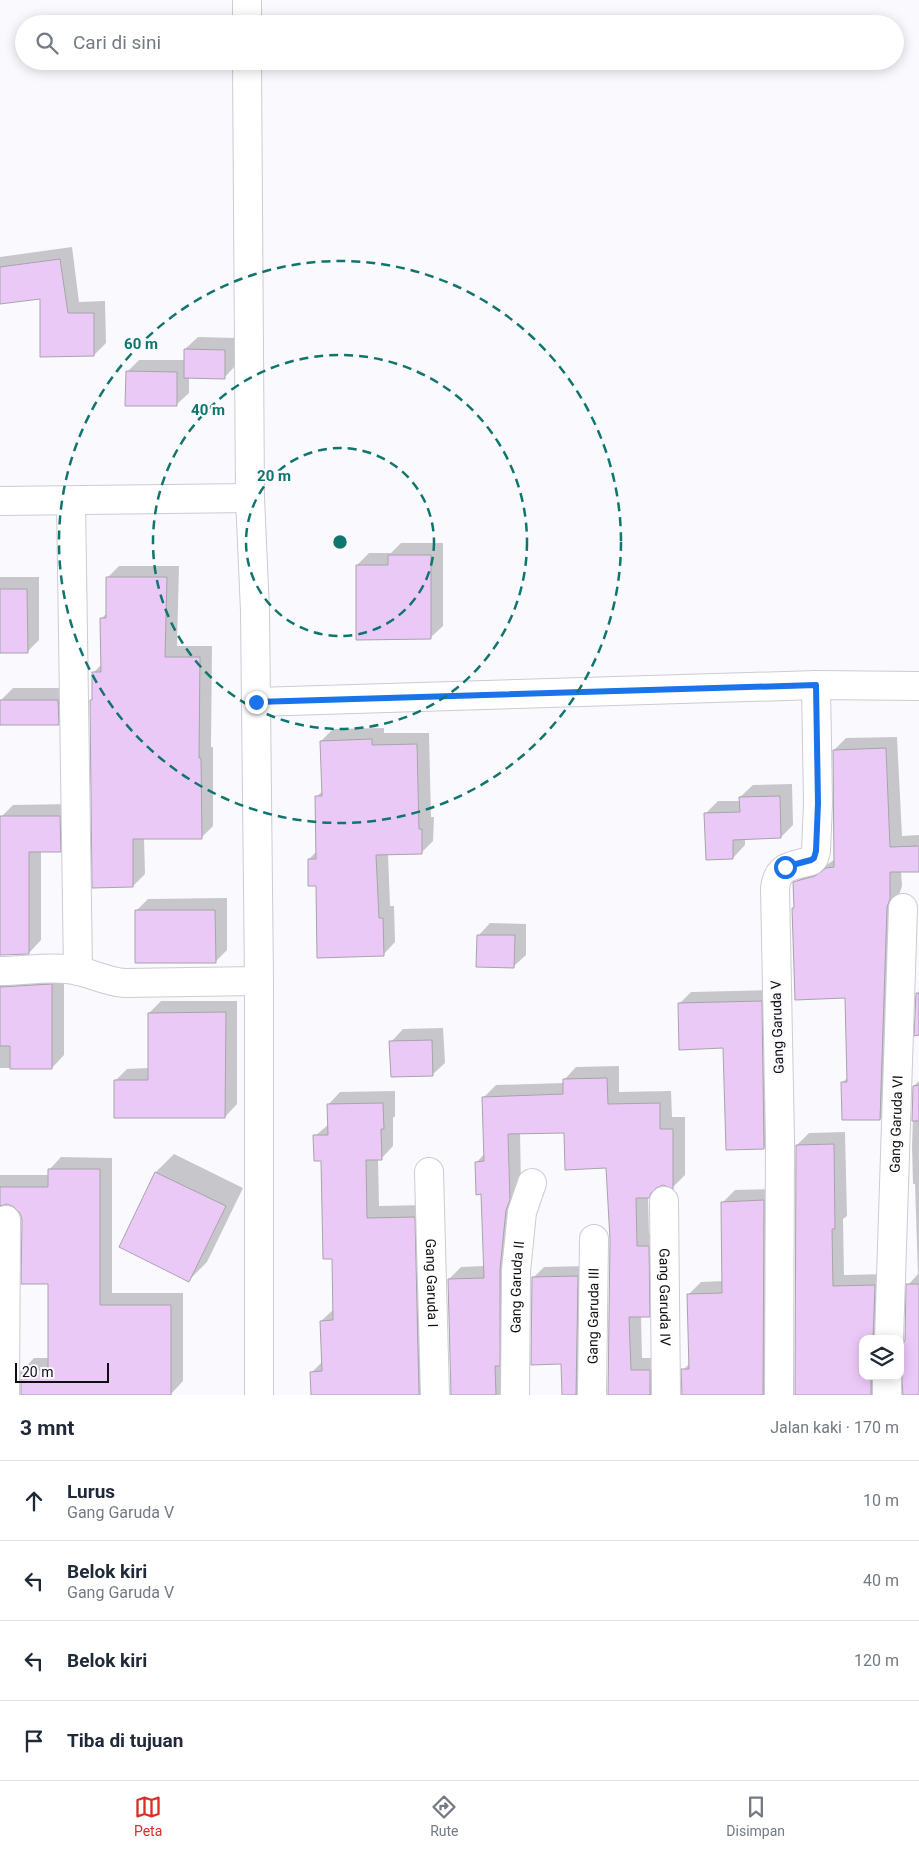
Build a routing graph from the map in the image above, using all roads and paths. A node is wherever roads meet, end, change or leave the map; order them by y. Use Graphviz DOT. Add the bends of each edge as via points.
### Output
graph roads {
  1 [pos="246,0"];
  2 [pos="247,15"];
  3 [pos="247,70"];
  4 [pos="250,498"];
  5 [pos="0,501"];
  6 [pos="72,501"];
  7 [pos="816,685"];
  8 [pos="919,686"];
  9 [pos="256,702"];
  10 [pos="903,908"];
  11 [pos="78,971"];
  12 [pos="0,972"];
  13 [pos="259,981"];
  14 [pos="429,1172"];
  15 [pos="532,1183"];
  16 [pos="664,1201"];
  17 [pos="6,1220"];
  18 [pos="594,1239"];
  19 [pos="889,1335"];
  20 [pos="888,1380"];
  21 [pos="5,1395"];
  22 [pos="259,1395"];
  23 [pos="435,1395"];
  24 [pos="515,1395"];
  25 [pos="592,1395"];
  26 [pos="666,1395"];
  27 [pos="780,1395"];
  28 [pos="887,1395"];
  1 -- 2 [label="street"];
  3 -- 4 [label="street"];
  4 -- 6 [label="street"];
  4 -- 9 [label="street"];
  5 -- 6 [label="street"];
  6 -- 11 [label="street"];
  7 -- 8 [label="street"];
  7 -- 9 [label="street"];
  7 -- 27 [label="street, Gang Garuda V" via="816,851 811,860 785,867 776,878 775,888 780,1139"];
  9 -- 13 [label="street"];
  10 -- 19 [label="street, Gang Garuda VI"];
  11 -- 12 [label="street"];
  11 -- 13 [label="street" via="107,981 125,983"];
  13 -- 22 [label="street"];
  14 -- 23 [label="street, Gang Garuda I"];
  15 -- 24 [label="street, Gang Garuda II" via="522,1212 516,1271"];
  16 -- 26 [label="street, Gang Garuda IV"];
  17 -- 21 [label="street"];
  18 -- 25 [label="street, Gang Garuda III"];
  20 -- 28 [label="street"];
}
